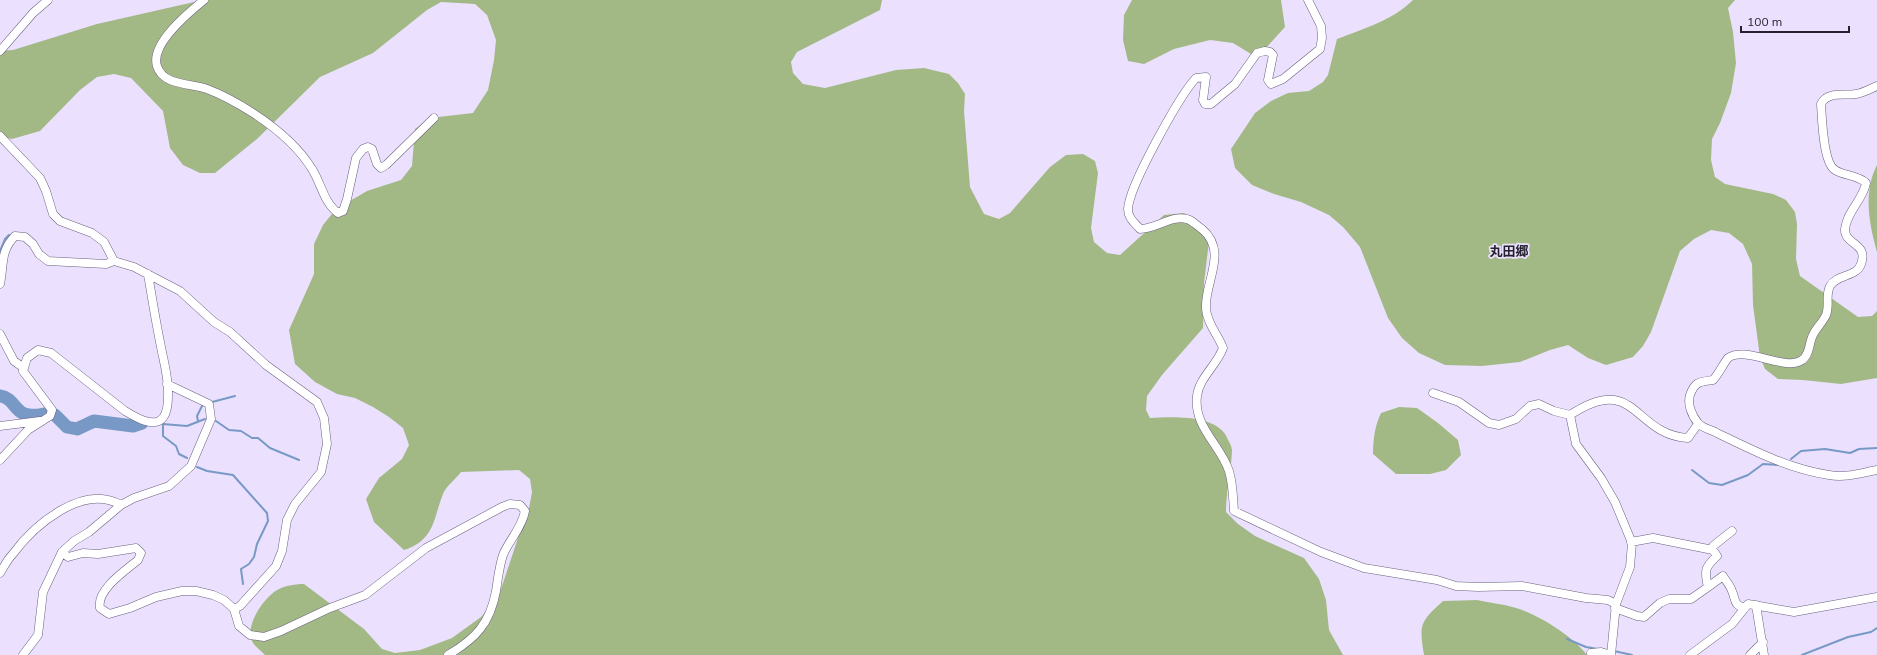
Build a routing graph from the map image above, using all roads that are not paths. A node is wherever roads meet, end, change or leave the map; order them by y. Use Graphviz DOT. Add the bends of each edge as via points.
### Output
graph roads {
  1 [pos="48,0"];
  2 [pos="204,0"];
  3 [pos="1308,0"];
  4 [pos="0,51"];
  5 [pos="1877,86"];
  6 [pos="434,118"];
  7 [pos="0,136"];
  8 [pos="114,261"];
  9 [pos="148,274"];
  10 [pos="0,284"];
  11 [pos="0,334"];
  12 [pos="23,371"];
  13 [pos="168,384"];
  14 [pos="1433,393"];
  15 [pos="1570,415"];
  16 [pos="42,420"];
  17 [pos="1698,424"];
  18 [pos="0,426"];
  19 [pos="0,460"];
  20 [pos="1877,470"];
  21 [pos="121,505"];
  22 [pos="1732,531"];
  23 [pos="1631,542"];
  24 [pos="1713,550"];
  25 [pos="62,552"];
  26 [pos="0,573"];
  27 [pos="1708,587"];
  28 [pos="1877,598"];
  29 [pos="1756,605"];
  30 [pos="1616,606"];
  31 [pos="1745,608"];
  32 [pos="234,609"];
  33 [pos="1763,642"];
  34 [pos="1592,653"];
  35 [pos="1611,653"];
  36 [pos="24,655"];
  37 [pos="448,655"];
  38 [pos="1690,655"];
  39 [pos="1750,655"];
  40 [pos="1764,655"];
  1 -- 4 [label="street" via="33,12"];
  2 -- 6 [label="street" via="188,12 160,45 156,55 157,68 173,82 206,89 231,100 274,129 300,151 331,208 338,213 343,211 348,199 356,158 363,149 372,149 381,168"];
  3 -- 30 [label="street" via="1321,26 1320,48 1283,79 1271,84 1268,75 1273,55 1264,51 1257,53 1235,84 1211,104 1205,104 1203,100 1206,78 1196,78 1187,88 1133,187 1128,207 1129,217 1140,229 1147,229 1175,218 1186,219 1209,236 1213,244 1214,257 1206,311 1223,348 1220,357 1202,382 1197,396 1197,406 1208,436 1229,471 1234,511 1321,552 1364,568 1437,580 1456,586 1522,586 1608,600"];
  5 -- 17 [label="street" via="1857,94 1832,95 1820,104 1826,155 1830,166 1866,183 1865,193 1849,215 1845,230 1847,237 1862,250 1861,266 1857,271 1840,276 1831,285 1826,296 1826,316 1812,336 1802,360 1790,363 1734,355 1728,358 1713,380 1698,382 1689,398 1690,408"];
  7 -- 8 [label="street" via="40,178 53,214 60,221 92,233 104,242"];
  8 -- 9 [label="street"];
  8 -- 10 [label="street" via="106,264 48,261 25,237 16,236 7,244"];
  9 -- 13 [label="street"];
  9 -- 32 [label="street" via="180,291 266,365 308,394 317,402 324,418 327,444 321,472 294,504 287,520 282,551 276,566 240,606"];
  11 -- 12 [label="street" via="14,361 24,368"];
  12 -- 13 [label="street" via="27,358 38,350 51,353 125,411 137,418 155,422 164,418"];
  12 -- 16 [label="street" via="52,410 50,416"];
  13 -- 21 [label="street" via="209,404 211,419 191,466 169,486"];
  14 -- 15 [label="street" via="1459,402 1489,423 1499,424 1516,419 1530,406 1539,404"];
  15 -- 17 [label="street" via="1600,401 1615,399 1628,404 1653,425 1676,437 1688,438"];
  15 -- 23 [label="street" via="1576,444 1615,502"];
  16 -- 18 [label="street"];
  16 -- 19 [label="street" via="28,430"];
  17 -- 20 [label="street" via="1764,456 1807,470 1849,476"];
  21 -- 25 [label="street"];
  21 -- 26 [label="street" via="111,500 84,500 71,504 29,534"];
  22 -- 24 [label="street" via="1713,546"];
  23 -- 24 [label="street" via="1653,538"];
  23 -- 30 [label="street" via="1630,567"];
  24 -- 27 [label="street" via="1717,556 1708,565 1705,574"];
  25 -- 32 [label="street" via="68,557 136,548 141,553 138,560 102,594 100,608 110,614 156,597 182,591 213,594"];
  25 -- 36 [label="street" via="43,592 38,635"];
  27 -- 30 [label="street" via="1691,599 1669,599 1660,603 1644,616 1637,616"];
  27 -- 31 [label="street" via="1723,576 1732,590 1734,602"];
  28 -- 29 [label="street" via="1794,612"];
  29 -- 31 [label="street" via="1748,604"];
  29 -- 33 [label="street"];
  30 -- 35 [label="street"];
  31 -- 38 [label="street" via="1732,624"];
  32 -- 37 [label="street" via="239,626 250,636 264,637 281,631 365,595 438,540 502,507 510,504 520,505 525,511 524,518 504,554 485,625 473,638"];
  33 -- 39 [label="street"];
  33 -- 40 [label="street"];
  34 -- 35 [label="street"];
}
